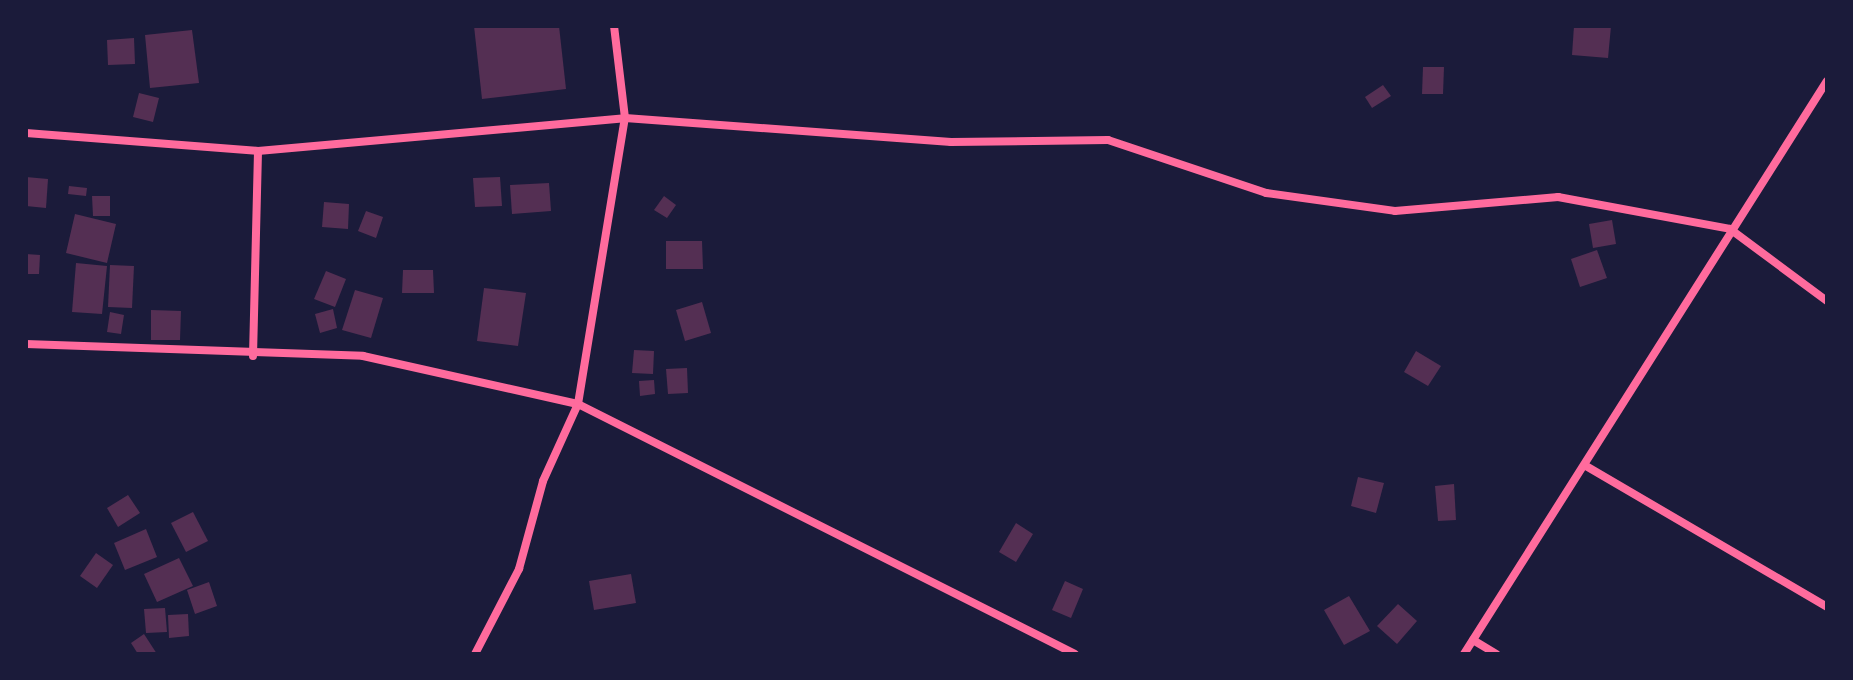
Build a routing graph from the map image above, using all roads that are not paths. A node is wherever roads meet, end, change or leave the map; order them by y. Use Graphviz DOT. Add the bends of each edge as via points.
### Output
graph roads {
  1 [pos="614,26"];
  2 [pos="1827,81"];
  3 [pos="625,118"];
  4 [pos="26,133"];
  5 [pos="258,151"];
  6 [pos="1730,229"];
  7 [pos="1827,301"];
  8 [pos="26,344"];
  9 [pos="253,356"];
  10 [pos="578,404"];
  11 [pos="1586,466"];
  12 [pos="1827,607"];
  13 [pos="1473,640"];
  14 [pos="475,654"];
  15 [pos="1075,654"];
  16 [pos="1464,654"];
  17 [pos="1496,654"];
  1 -- 3 [label="street"];
  2 -- 6 [label="street"];
  3 -- 5 [label="street"];
  3 -- 6 [label="street" via="951,142 1108,140 1266,193 1395,211 1558,197"];
  3 -- 10 [label="street"];
  4 -- 5 [label="street"];
  5 -- 9 [label="street"];
  6 -- 7 [label="street"];
  6 -- 11 [label="street"];
  8 -- 9 [label="street"];
  9 -- 10 [label="street" via="363,356"];
  10 -- 14 [label="street" via="543,481 519,569"];
  10 -- 15 [label="street"];
  11 -- 12 [label="street"];
  11 -- 13 [label="street"];
  13 -- 16 [label="street"];
  13 -- 17 [label="street"];
}
